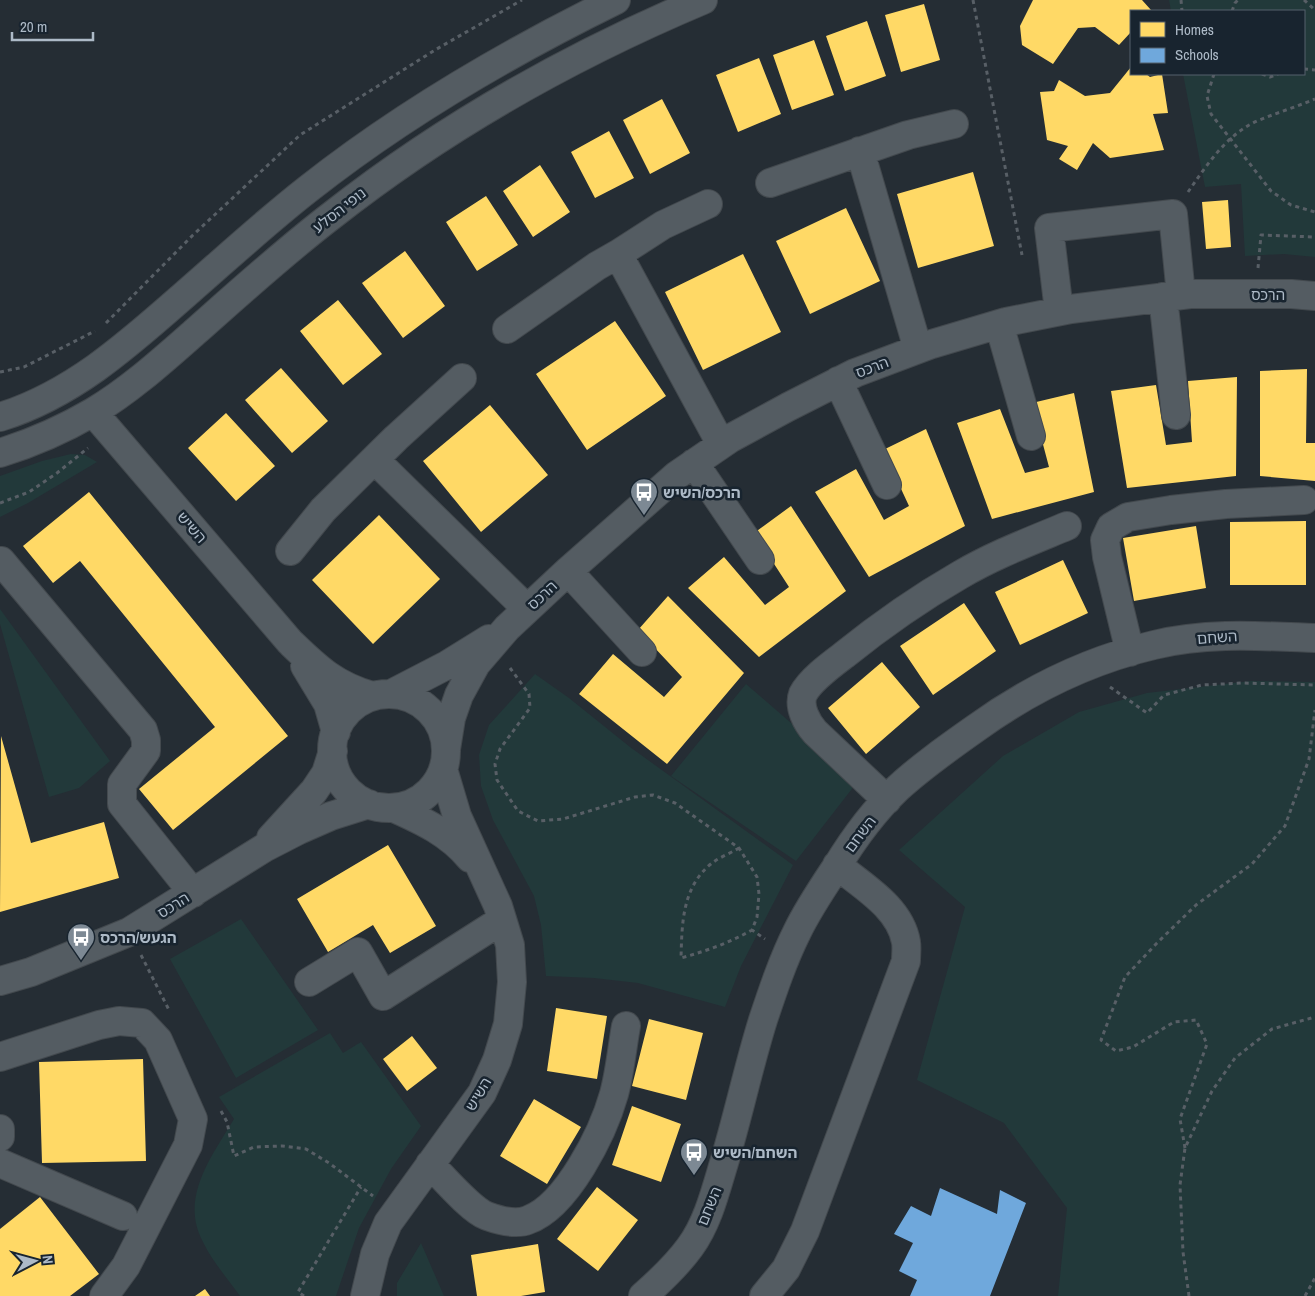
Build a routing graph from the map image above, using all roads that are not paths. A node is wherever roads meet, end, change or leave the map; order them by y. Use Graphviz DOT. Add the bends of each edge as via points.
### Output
graph roads {
  1 [pos="616,0"];
  2 [pos="703,0"];
  3 [pos="954,124"];
  4 [pos="860,151"];
  5 [pos="770,183"];
  6 [pos="708,204"];
  7 [pos="618,254"];
  8 [pos="1172,296"];
  9 [pos="1315,296"];
  10 [pos="1059,311"];
  11 [pos="999,324"];
  12 [pos="507,329"];
  13 [pos="918,350"];
  14 [pos="462,378"];
  15 [pos="838,381"];
  16 [pos="1176,415"];
  17 [pos="0,416"];
  18 [pos="101,422"];
  19 [pos="1031,436"];
  20 [pos="721,444"];
  21 [pos="0,453"];
  22 [pos="374,460"];
  23 [pos="694,463"];
  24 [pos="887,485"];
  25 [pos="1304,500"];
  26 [pos="1067,526"];
  27 [pos="290,551"];
  28 [pos="760,560"];
  29 [pos="1,561"];
  30 [pos="568,571"];
  31 [pos="527,609"];
  32 [pos="499,637"];
  33 [pos="1315,638"];
  34 [pos="290,642"];
  35 [pos="642,652"];
  36 [pos="1130,652"];
  37 [pos="382,695"];
  38 [pos="334,742"];
  39 [pos="445,759"];
  40 [pos="887,800"];
  41 [pos="382,806"];
  42 [pos="258,852"];
  43 [pos="837,865"];
  44 [pos="481,873"];
  45 [pos="193,893"];
  46 [pos="502,920"];
  47 [pos="0,981"];
  48 [pos="309,982"];
  49 [pos="626,1026"];
  50 [pos="0,1058"];
  51 [pos="0,1129"];
  52 [pos="0,1137"];
  53 [pos="0,1163"];
  54 [pos="430,1164"];
  55 [pos="123,1216"];
  56 [pos="104,1296"];
  57 [pos="365,1296"];
  58 [pos="643,1296"];
  59 [pos="764,1296"];
  1 -- 17 [label="street" via="464,82 362,149 252,235 101,365 76,382"];
  2 -- 18 [label="street, נופי הסלע" via="581,56 481,112 374,183 275,261 121,393"];
  3 -- 4 [label="street"];
  4 -- 5 [label="street"];
  4 -- 13 [label="street"];
  6 -- 7 [label="street" via="663,225"];
  7 -- 12 [label="street"];
  7 -- 20 [label="street"];
  8 -- 9 [label="street, הרכס"];
  8 -- 10 [label="street, הרכס"];
  8 -- 10 [label="street" via="1173,214 1049,228"];
  8 -- 16 [label="street"];
  10 -- 11 [label="street, הרכס"];
  11 -- 13 [label="street, הרכס"];
  11 -- 19 [label="street"];
  13 -- 15 [label="street, הרכס"];
  14 -- 22 [label="street"];
  15 -- 20 [label="street, הרכס"];
  15 -- 24 [label="street"];
  18 -- 21 [label="street, נופי הסלע"];
  18 -- 34 [label="street, השיש"];
  20 -- 23 [label="street, הרכס"];
  22 -- 27 [label="street" via="323,510"];
  22 -- 31 [label="street"];
  23 -- 28 [label="street"];
  23 -- 30 [label="street, הרכס" via="677,474"];
  25 -- 36 [label="street" via="1171,510 1128,517 1111,526 1105,540 1107,557"];
  26 -- 40 [label="street" via="961,574 863,640 819,674 803,695 806,720 815,732"];
  29 -- 45 [label="street" via="143,730 146,751 122,784 122,804"];
  30 -- 31 [label="street, הרכס"];
  30 -- 35 [label="street"];
  31 -- 32 [label="street, הרכס"];
  32 -- 37 [label="street, הרכס"];
  32 -- 39 [label="street, הרכס" via="476,664 459,695 451,718"];
  33 -- 36 [label="street, השחם" via="1228,636 1156,644"];
  34 -- 37 [label="street, השיש" via="337,683 355,691"];
  34 -- 38 [label="street, השיש" via="328,704"];
  36 -- 40 [label="street, השחם" via="1042,686 1006,707 934,758"];
  37 -- 38 [label="street" via="356,704 344,716"];
  37 -- 39 [label="street" via="408,697 436,717 443,733"];
  38 -- 41 [label="street" via="335,768 343,784 355,796"];
  38 -- 42 [label="street, הרכס" via="326,773 314,791"];
  39 -- 41 [label="street" via="436,784 425,796 410,804"];
  39 -- 44 [label="street, השיש" via="457,816"];
  40 -- 43 [label="street, השחם"];
  41 -- 42 [label="street, הרכס" via="323,819"];
  41 -- 44 [label="street, השיש" via="442,831 460,846"];
  42 -- 45 [label="street, הרכס"];
  43 -- 58 [label="street, השחם" via="786,956 763,1022 707,1216 691,1246"];
  43 -- 59 [label="street" via="888,907 900,924 906,942 906,962 804,1232 786,1269"];
  44 -- 46 [label="street, השיש"];
  45 -- 47 [label="street, הרכס" via="138,928 112,940"];
  46 -- 48 [label="street" via="383,996 358,952"];
  46 -- 54 [label="street, השיש" via="510,945 512,982 508,1024 482,1093"];
  49 -- 54 [label="street" via="614,1094 600,1133 575,1177 550,1208 527,1221 508,1221 485,1215"];
  50 -- 56 [label="street" via="99,1025 119,1021 142,1023 158,1040 193,1119 188,1145 126,1266"];
  51 -- 52 [label="street"];
  53 -- 55 [label="street"];
  54 -- 57 [label="street, השיש" via="388,1223 375,1254"];
}
